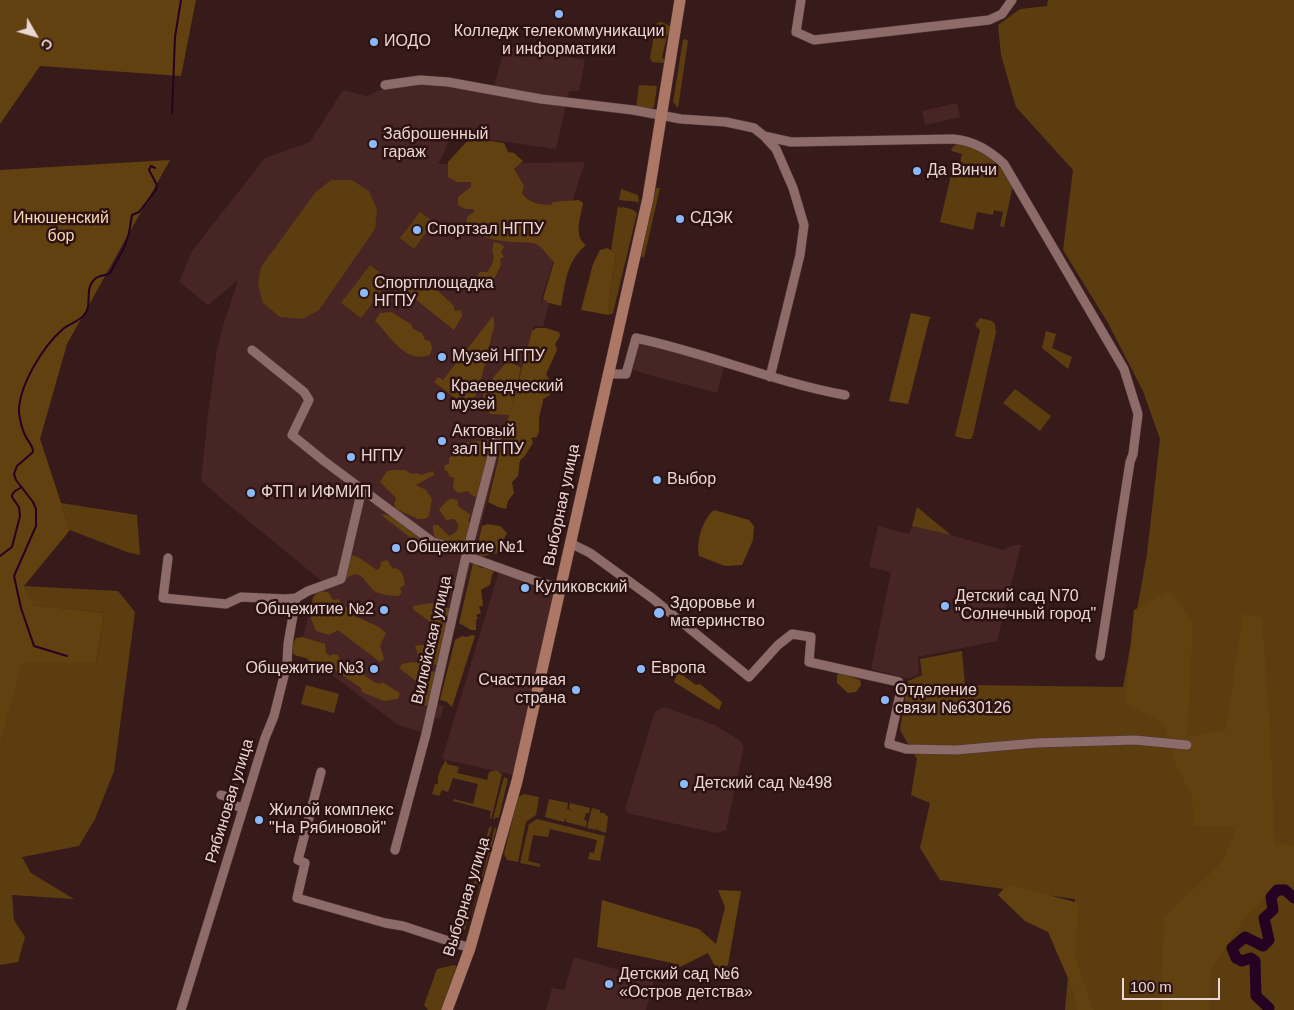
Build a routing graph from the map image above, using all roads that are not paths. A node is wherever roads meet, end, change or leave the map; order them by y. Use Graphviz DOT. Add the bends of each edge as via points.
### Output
graph roads {
  1 [pos="680,0"];
  2 [pos="802,0"];
  3 [pos="1012,0"];
  4 [pos="384,85"];
  5 [pos="662,116"];
  6 [pos="764,136"];
  7 [pos="252,350"];
  8 [pos="609,374"];
  9 [pos="770,377"];
  10 [pos="845,396"];
  11 [pos="497,437"];
  12 [pos="362,489"];
  13 [pos="570,543"];
  14 [pos="467,554"];
  15 [pos="168,558"];
  16 [pos="561,588"];
  17 [pos="296,598"];
  18 [pos="1100,656"];
  19 [pos="1187,745"];
  20 [pos="320,772"];
  21 [pos="221,794"];
  22 [pos="244,808"];
  23 [pos="395,850"];
  24 [pos="470,948"];
  25 [pos="181,1010"];
  26 [pos="447,1010"];
  1 -- 5 [label="main road, Выборная улица"];
  2 -- 3 [label="street" via="796,32 814,40 989,20 1002,14"];
  4 -- 5 [label="street" via="420,80 448,82"];
  5 -- 6 [label="street" via="745,125"];
  5 -- 8 [label="main road, Выборная улица" via="648,198"];
  6 -- 9 [label="street" via="781,158 804,225 800,255"];
  6 -- 18 [label="street" via="791,142 959,139 981,147 1008,170 1124,369 1138,414"];
  7 -- 12 [label="street" via="304,392 309,400 292,436"];
  8 -- 9 [label="street" via="626,374 636,338"];
  8 -- 13 [label="main road, Выборная улица"];
  9 -- 10 [label="street"];
  11 -- 14 [label="street, Вилюйская улица"];
  12 -- 14 [label="street" via="433,542"];
  12 -- 17 [label="street" via="340,579"];
  13 -- 16 [label="main road, Выборная улица"];
  13 -- 19 [label="street" via="590,553 652,598 749,677 792,634 811,637 809,662 899,682 901,690 889,744 906,749 956,750 1036,743 1135,740"];
  14 -- 16 [label="street" via="536,582"];
  14 -- 23 [label="street, Вилюйская улица" via="426,734"];
  15 -- 17 [label="street" via="164,598 226,604 241,597"];
  16 -- 24 [label="main road, Выборная улица" via="517,781"];
  17 -- 22 [label="street, Рябиновая улица" via="287,664"];
  20 -- 24 [label="street" via="298,860 305,863 298,898"];
  21 -- 22 [label="street" via="234,793 230,804"];
  22 -- 25 [label="street, Рябиновая улица"];
  24 -- 26 [label="main road, Выборная улица"];
}
